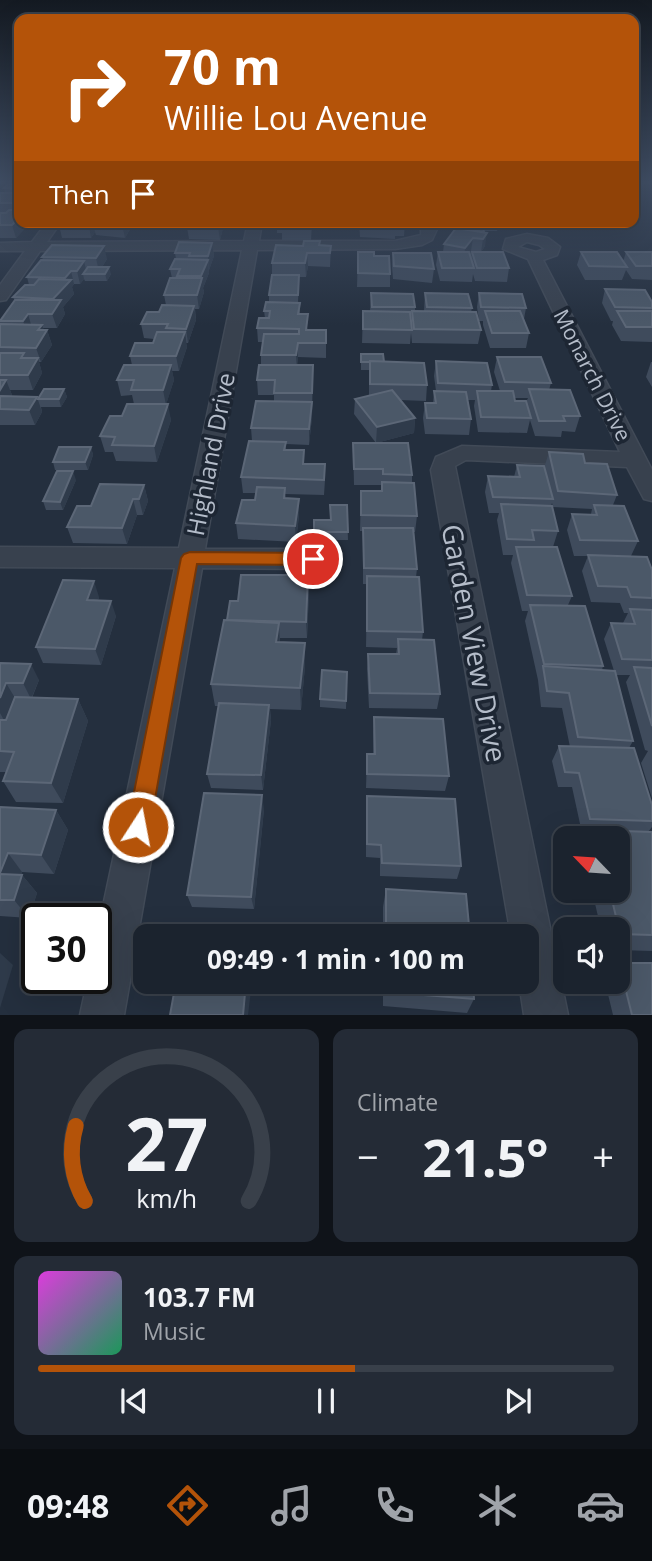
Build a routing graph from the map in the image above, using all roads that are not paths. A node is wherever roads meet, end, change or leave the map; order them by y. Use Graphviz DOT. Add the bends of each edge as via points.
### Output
graph roads {
  1 [pos="48,230"];
  2 [pos="429,230"];
  3 [pos="252,234"];
  4 [pos="0,247"];
  5 [pos="36,247"];
  6 [pos="534,257"];
  7 [pos="0,296"];
  8 [pos="635,460"];
  9 [pos="652,493"];
  10 [pos="0,557"];
  11 [pos="190,558"];
  12 [pos="313,559"];
  13 [pos="102,1015"];
  14 [pos="546,1015"];
  1 -- 5 [label="street"];
  2 -- 3 [label="street" via="427,237 407,244"];
  3 -- 5 [label="street"];
  3 -- 11 [label="street, Highland Drive"];
  4 -- 5 [label="street"];
  5 -- 7 [label="street"];
  6 -- 8 [label="street, Monarch Drive"];
  8 -- 9 [label="street, Monarch Drive"];
  8 -- 14 [label="street, Garden View Drive" via="462,453 444,463"];
  10 -- 11 [label="street"];
  11 -- 12 [label="street"];
  11 -- 13 [label="street, Highland Drive"];
}
